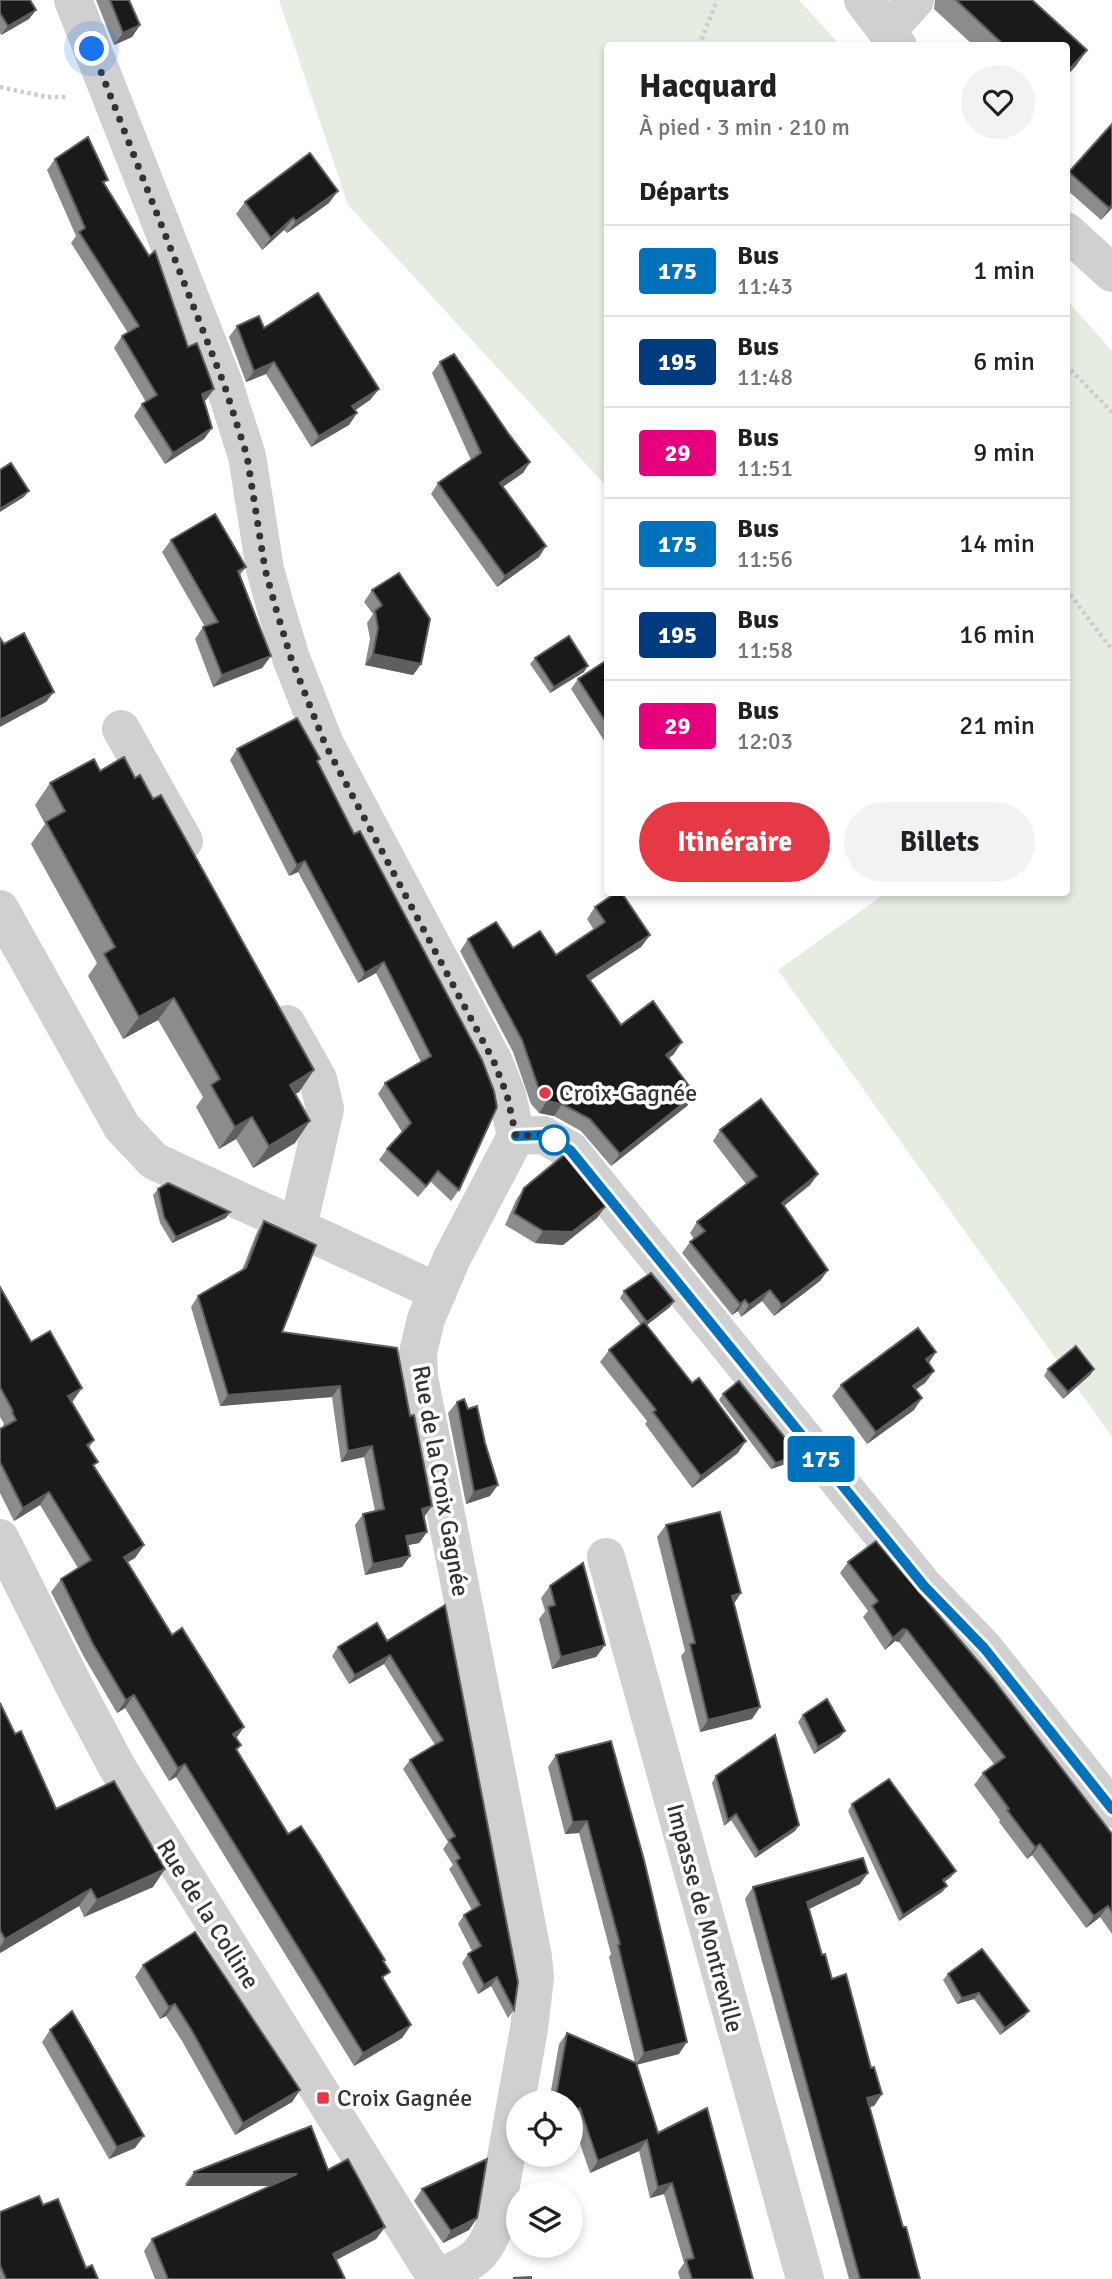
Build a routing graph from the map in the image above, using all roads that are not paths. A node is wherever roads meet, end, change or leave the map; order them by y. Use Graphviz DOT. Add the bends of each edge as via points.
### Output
graph roads {
  1 [pos="73,0"];
  2 [pos="863,0"];
  3 [pos="915,0"];
  4 [pos="892,38"];
  5 [pos="1070,236"];
  6 [pos="1112,273"];
  7 [pos="121,729"];
  8 [pos="203,874"];
  9 [pos="0,909"];
  10 [pos="271,995"];
  11 [pos="516,1136"];
  12 [pos="298,1227"];
  13 [pos="438,1292"];
  14 [pos="0,1538"];
  15 [pos="606,1557"];
  16 [pos="1112,1809"];
  17 [pos="437,2279"];
  18 [pos="805,2279"];
  1 -- 11 [label="street" via="224,384 247,456 265,569 291,658 325,744 494,1062"];
  2 -- 4 [label="street"];
  3 -- 4 [label="street"];
  5 -- 6 [label="street"];
  7 -- 8 [label="street"];
  9 -- 12 [label="street" via="122,1128 154,1160"];
  10 -- 12 [label="street" via="318,1079 325,1109"];
  11 -- 13 [label="street, Rue de la Croix Gagnée"];
  11 -- 16 [label="street" via="543,1135 570,1150 924,1586 984,1648"];
  12 -- 13 [label="street"];
  13 -- 17 [label="street, Rue de la Croix Gagnée" via="421,1334 419,1377 535,1977 494,2230 479,2257"];
  14 -- 17 [label="street, Rue de la Colline" via="117,1767"];
  15 -- 18 [label="street, Impasse de Montreville"];
}
